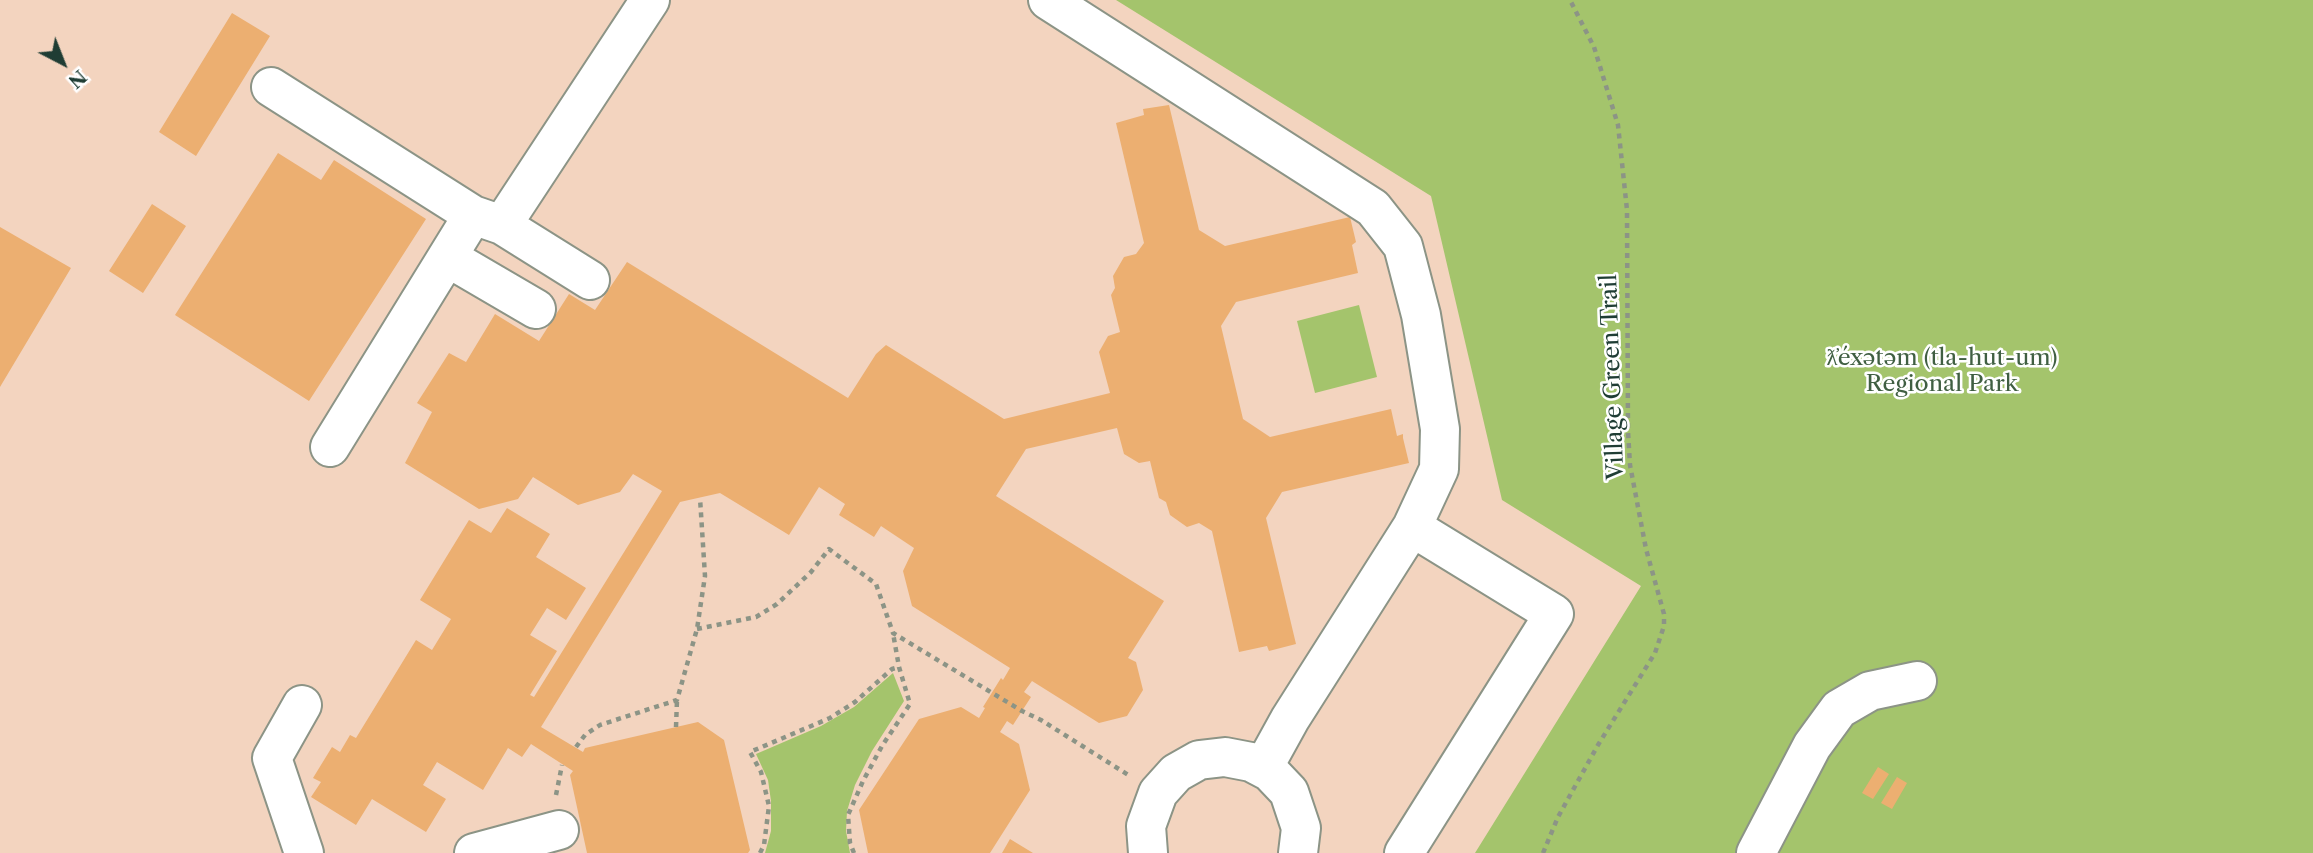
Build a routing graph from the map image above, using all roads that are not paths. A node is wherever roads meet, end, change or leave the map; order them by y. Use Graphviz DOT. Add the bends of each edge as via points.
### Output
graph roads {
  1 [pos="650,0"];
  2 [pos="1048,0"];
  3 [pos="271,87"];
  4 [pos="487,220"];
  5 [pos="447,257"];
  6 [pos="590,279"];
  7 [pos="536,309"];
  8 [pos="330,447"];
  9 [pos="1412,527"];
  10 [pos="1917,681"];
  11 [pos="302,705"];
  12 [pos="1263,768"];
  13 [pos="559,831"];
  14 [pos="304,853"];
  15 [pos="474,853"];
  16 [pos="1148,853"];
  17 [pos="1298,853"];
  18 [pos="1404,853"];
  19 [pos="1756,853"];
  1 -- 4 [label="lane"];
  2 -- 9 [label="lane" via="1373,208 1403,246 1421,315 1440,429 1439,468"];
  3 -- 4 [label="lane"];
  4 -- 5 [label="lane"];
  4 -- 6 [label="lane"];
  5 -- 7 [label="lane"];
  5 -- 8 [label="lane"];
  9 -- 12 [label="lane"];
  9 -- 18 [label="lane" via="1554,614"];
  10 -- 19 [label="lane" via="1870,691 1839,709 1812,746"];
  11 -- 14 [label="lane" via="272,758"];
  12 -- 16 [label="lane" via="1225,757 1199,760 1176,774 1158,793 1146,826"];
  12 -- 17 [label="lane" via="1289,792 1301,828"];
  13 -- 15 [label="lane"];
}
